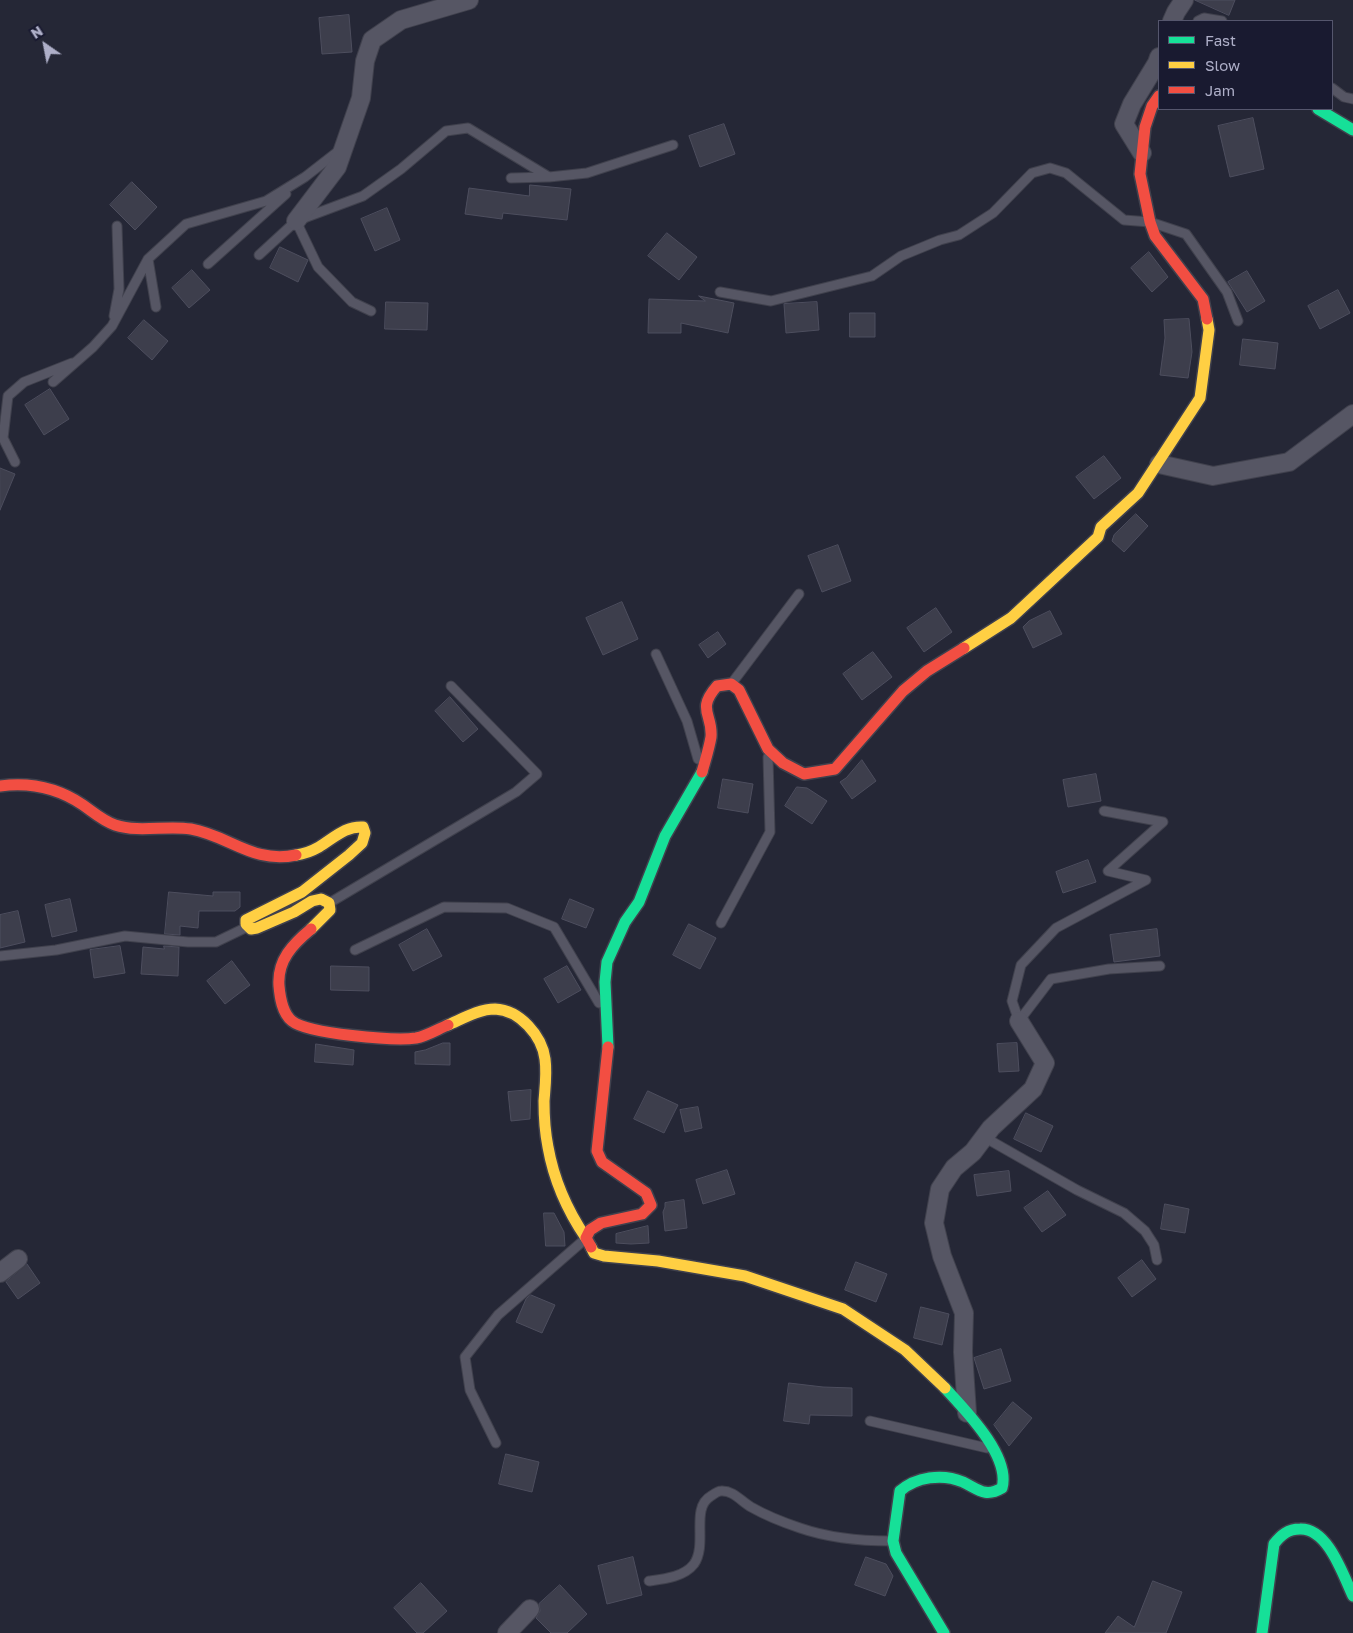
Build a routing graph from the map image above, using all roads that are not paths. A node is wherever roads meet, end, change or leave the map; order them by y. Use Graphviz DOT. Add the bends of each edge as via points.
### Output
graph roads {
  1 [pos="469,0"];
  2 [pos="1184,0"];
  3 [pos="1172,20"];
  4 [pos="1200,20"];
  5 [pos="1216,20"];
  6 [pos="1158,59"];
  7 [pos="1333,89"];
  8 [pos="1158,97"];
  9 [pos="1353,98"];
  10 [pos="1320,110"];
  11 [pos="1353,130"];
  12 [pos="673,145"];
  13 [pos="345,146"];
  14 [pos="1142,153"];
  15 [pos="305,177"];
  16 [pos="549,177"];
  17 [pos="511,178"];
  18 [pos="296,221"];
  19 [pos="1150,222"];
  20 [pos="117,226"];
  21 [pos="259,254"];
  22 [pos="148,259"];
  23 [pos="208,264"];
  24 [pos="720,292"];
  25 [pos="156,307"];
  26 [pos="372,311"];
  27 [pos="1238,321"];
  28 [pos="112,326"];
  29 [pos="77,361"];
  30 [pos="54,382"];
  31 [pos="1353,414"];
  32 [pos="15,462"];
  33 [pos="1159,464"];
  34 [pos="799,594"];
  35 [pos="656,654"];
  36 [pos="731,684"];
  37 [pos="451,686"];
  38 [pos="768,749"];
  39 [pos="702,771"];
  40 [pos="0,786"];
  41 [pos="1104,811"];
  42 [pos="328,903"];
  43 [pos="721,923"];
  44 [pos="247,927"];
  45 [pos="355,950"];
  46 [pos="0,956"];
  47 [pos="1160,966"];
  48 [pos="607,1016"];
  49 [pos="1019,1021"];
  50 [pos="984,1136"];
  51 [pos="586,1238"];
  52 [pos="18,1259"];
  53 [pos="1157,1260"];
  54 [pos="0,1273"];
  55 [pos="967,1414"];
  56 [pos="870,1421"];
  57 [pos="496,1443"];
  58 [pos="995,1450"];
  59 [pos="893,1541"];
  60 [pos="649,1581"];
  61 [pos="1353,1596"];
  62 [pos="530,1609"];
  63 [pos="507,1633"];
  64 [pos="944,1633"];
  65 [pos="1262,1633"];
  1 -- 13 [label="street" via="402,20 372,40 365,61 360,98"];
  2 -- 3 [label="street"];
  4 -- 5 [label="lane"];
  6 -- 14 [label="street" via="1124,124"];
  7 -- 9 [label="lane" via="1344,97"];
  8 -- 14 [label="street" via="1145,127"];
  10 -- 11 [label="street"];
  12 -- 16 [label="lane" via="587,173"];
  13 -- 15 [label="lane"];
  13 -- 18 [label="street" via="338,168"];
  14 -- 19 [label="street" via="1140,174"];
  15 -- 22 [label="lane" via="266,201 186,224"];
  15 -- 23 [label="lane"];
  16 -- 17 [label="lane"];
  16 -- 18 [label="lane" via="468,128 446,130 401,170 363,196"];
  18 -- 21 [label="lane"];
  18 -- 26 [label="lane" via="318,267 352,302"];
  19 -- 24 [label="lane" via="1124,220 1066,173 1050,168 1032,173 992,213 959,235 901,256 872,276 771,301"];
  19 -- 27 [label="lane" via="1186,234 1227,292"];
  19 -- 33 [label="street" via="1155,236 1203,299 1209,330 1200,398"];
  20 -- 28 [label="lane" via="119,289"];
  22 -- 25 [label="lane"];
  22 -- 28 [label="lane"];
  28 -- 29 [label="lane"];
  29 -- 30 [label="lane"];
  29 -- 32 [label="lane" via="24,382 8,396 2,438"];
  31 -- 33 [label="street" via="1289,462 1213,476"];
  33 -- 38 [label="street" via="1138,493 1101,527 1098,537 1044,589 1011,618 927,671 903,691 835,769 804,774 783,763"];
  34 -- 36 [label="lane"];
  35 -- 39 [label="lane" via="688,721"];
  36 -- 38 [label="street" via="739,690"];
  36 -- 39 [label="street" via="717,686 709,695 706,705 711,736"];
  37 -- 42 [label="lane" via="537,774 516,792"];
  38 -- 43 [label="lane" via="770,832"];
  39 -- 48 [label="street" via="665,836 640,902 625,922 607,962"];
  40 -- 44 [label="street" via="45,786 115,825 131,829 189,828 213,834 271,858 304,854 347,828 363,827 362,843 349,855 302,892 246,920"];
  41 -- 49 [label="lane" via="1163,822 1108,871 1146,880 1056,928 1021,964 1012,1002"];
  42 -- 44 [label="street" via="321,899 312,901 257,928"];
  42 -- 51 [label="street" via="330,910 323,920 298,939 281,963 279,987 283,1006 291,1021 303,1027 364,1036 416,1038 472,1014 494,1009 513,1014 530,1026 546,1054 544,1113 550,1161 562,1198 574,1223"];
  44 -- 46 [label="lane" via="216,942 125,936 56,950"];
  45 -- 48 [label="lane" via="444,907 508,908 554,926"];
  47 -- 49 [label="lane" via="1109,969 1051,979"];
  48 -- 51 [label="street" via="608,1049 597,1151 602,1162 646,1193 651,1205 642,1214 601,1223 590,1230"];
  49 -- 50 [label="street" via="1045,1063 1033,1089"];
  50 -- 53 [label="lane" via="1124,1213 1145,1231 1154,1245"];
  50 -- 55 [label="street" via="974,1152 954,1168 940,1189 934,1223 942,1256 964,1313"];
  51 -- 55 [label="street" via="594,1253 604,1256 658,1261 745,1276 843,1309 905,1350 937,1379"];
  51 -- 57 [label="lane" via="498,1315 465,1357 470,1390"];
  52 -- 54 [label="street"];
  55 -- 58 [label="street"];
  56 -- 58 [label="lane"];
  58 -- 59 [label="street" via="1002,1467 1002,1488 994,1493 981,1492 961,1481 944,1477 925,1478 908,1484 900,1491"];
  59 -- 60 [label="lane" via="832,1536 800,1528 752,1507 729,1492 720,1491 702,1505 701,1546 694,1563 684,1572 667,1579"];
  59 -- 64 [label="street" via="896,1553"];
  61 -- 65 [label="street" via="1320,1535 1309,1529 1296,1528 1284,1533 1274,1544"];
  62 -- 63 [label="street"];
}
